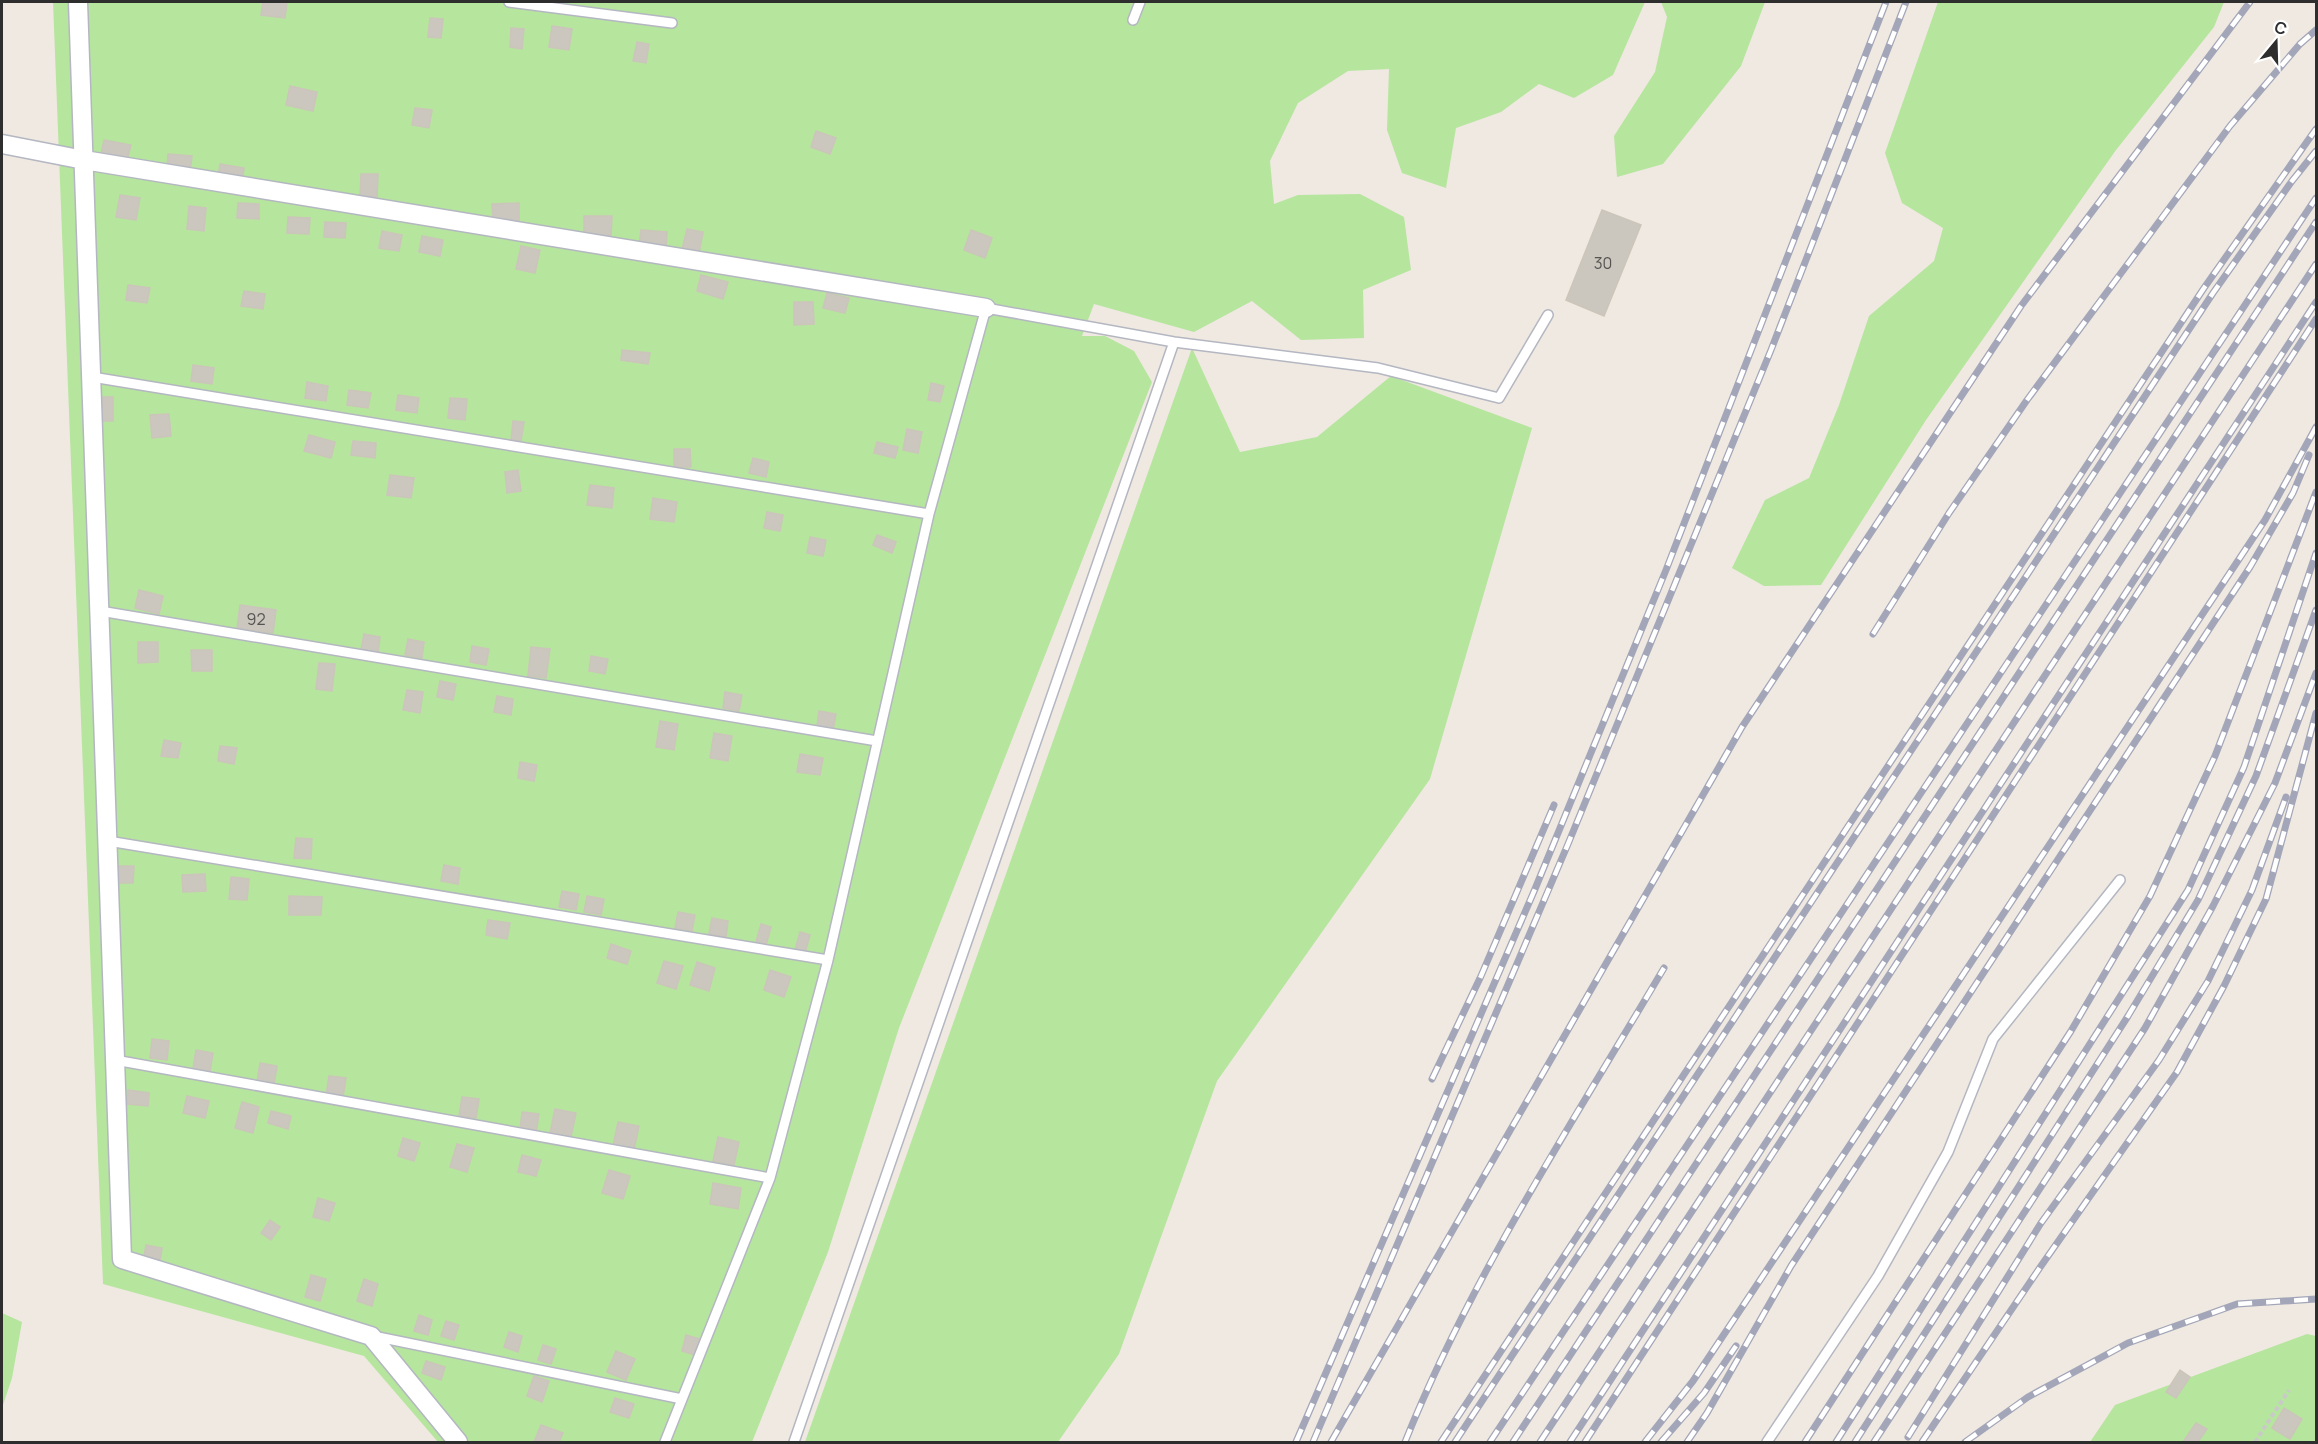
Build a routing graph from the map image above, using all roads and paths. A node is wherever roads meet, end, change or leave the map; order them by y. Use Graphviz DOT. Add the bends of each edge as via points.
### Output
graph roads {
  1 [pos="78,2"];
  2 [pos="509,2"];
  3 [pos="1140,2"];
  4 [pos="1133,20"];
  5 [pos="672,23"];
  6 [pos="2,144"];
  7 [pos="84,160"];
  8 [pos="986,308"];
  9 [pos="1548,315"];
  10 [pos="1174,342"];
  11 [pos="92,377"];
  12 [pos="929,514"];
  13 [pos="99,611"];
  14 [pos="877,741"];
  15 [pos="108,842"];
  16 [pos="2120,880"];
  17 [pos="828,960"];
  18 [pos="115,1060"];
  19 [pos="770,1178"];
  20 [pos="371,1336"];
  21 [pos="2289,1390"];
  22 [pos="682,1399"];
  23 [pos="458,1443"];
  24 [pos="665,1443"];
  25 [pos="794,1443"];
  26 [pos="1767,1443"];
  27 [pos="2255,1443"];
  1 -- 7 [label="street"];
  2 -- 5 [label="lane"];
  3 -- 4 [label="lane"];
  6 -- 7 [label="street"];
  7 -- 8 [label="street"];
  7 -- 11 [label="street"];
  8 -- 10 [label="lane"];
  8 -- 12 [label="lane"];
  9 -- 10 [label="lane" via="1499,398 1378,368"];
  10 -- 25 [label="lane"];
  11 -- 12 [label="lane"];
  11 -- 13 [label="street"];
  12 -- 14 [label="lane"];
  13 -- 14 [label="lane"];
  13 -- 15 [label="street"];
  14 -- 17 [label="lane"];
  15 -- 17 [label="lane"];
  15 -- 18 [label="street"];
  16 -- 26 [label="lane" via="1993,1039 1948,1152 1878,1276"];
  17 -- 19 [label="lane"];
  18 -- 19 [label="lane"];
  18 -- 20 [label="street" via="122,1259"];
  19 -- 22 [label="lane"];
  20 -- 22 [label="lane"];
  20 -- 23 [label="street"];
  21 -- 27 [label="path"];
  22 -- 24 [label="lane"];
}
